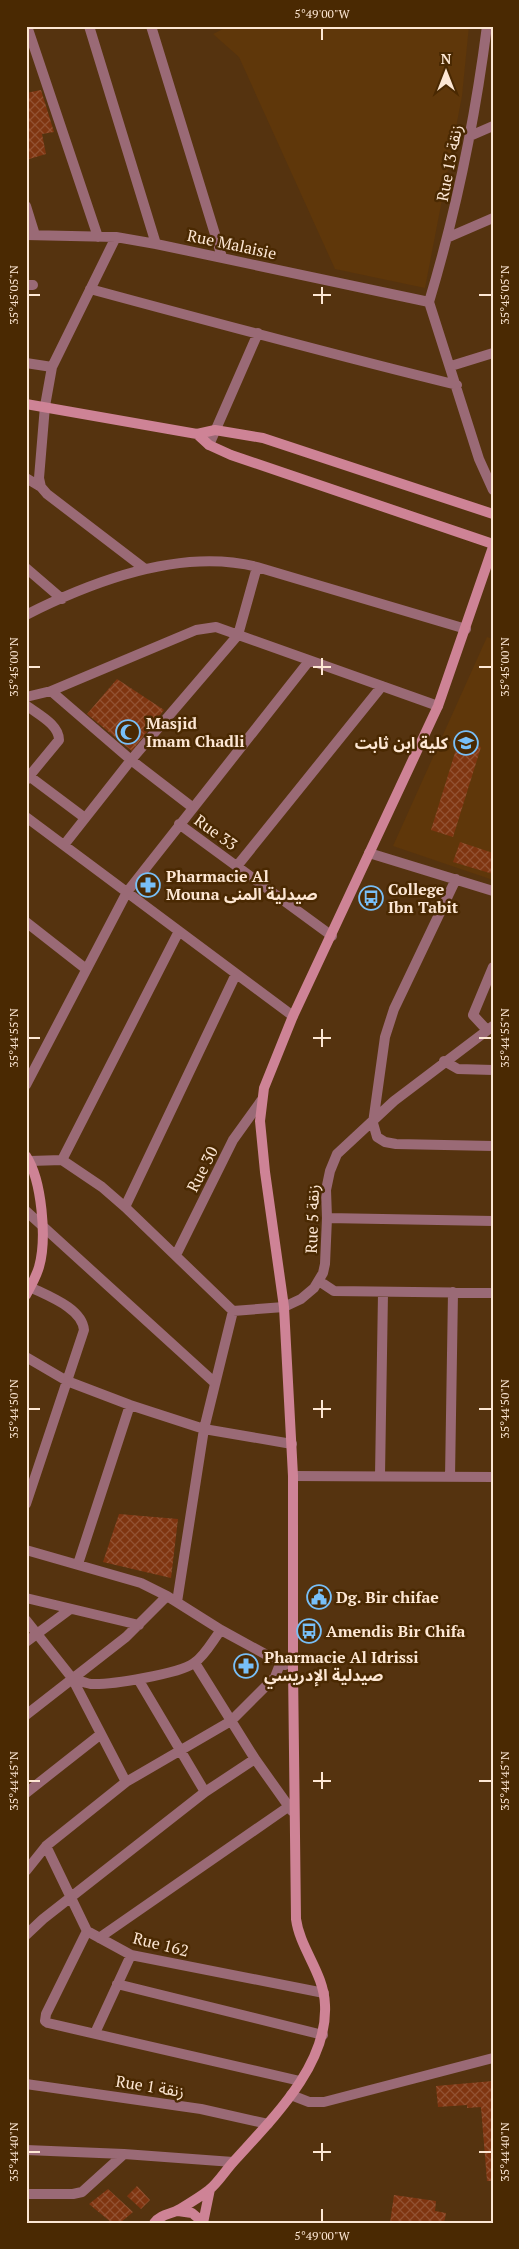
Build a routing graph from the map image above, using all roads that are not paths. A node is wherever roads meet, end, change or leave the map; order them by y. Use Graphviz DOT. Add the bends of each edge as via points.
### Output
graph roads {
  1 [pos="27,26"];
  2 [pos="90,26"];
  3 [pos="151,26"];
  4 [pos="487,26"];
  5 [pos="489,37"];
  6 [pos="493,126"];
  7 [pos="470,136"];
  8 [pos="26,206"];
  9 [pos="493,218"];
  10 [pos="30,235"];
  11 [pos="98,237"];
  12 [pos="116,237"];
  13 [pos="449,237"];
  14 [pos="156,244"];
  15 [pos="222,257"];
  16 [pos="90,289"];
  17 [pos="429,302"];
  18 [pos="258,333"];
  19 [pos="493,353"];
  20 [pos="26,363"];
  21 [pos="451,366"];
  22 [pos="52,367"];
  23 [pos="457,385"];
  24 [pos="26,404"];
  25 [pos="45,406"];
  26 [pos="215,430"];
  27 [pos="196,434"];
  28 [pos="209,445"];
  29 [pos="26,478"];
  30 [pos="41,487"];
  31 [pos="493,490"];
  32 [pos="493,514"];
  33 [pos="493,546"];
  34 [pos="257,567"];
  35 [pos="26,568"];
  36 [pos="145,569"];
  37 [pos="62,599"];
  38 [pos="26,615"];
  39 [pos="466,629"];
  40 [pos="238,634"];
  41 [pos="309,661"];
  42 [pos="382,686"];
  43 [pos="51,692"];
  44 [pos="26,696"];
  45 [pos="26,705"];
  46 [pos="438,706"];
  47 [pos="131,760"];
  48 [pos="28,778"];
  49 [pos="192,807"];
  50 [pos="26,817"];
  51 [pos="85,818"];
  52 [pos="179,824"];
  53 [pos="64,845"];
  54 [pos="369,853"];
  55 [pos="237,866"];
  56 [pos="456,879"];
  57 [pos="493,891"];
  58 [pos="126,892"];
  59 [pos="28,927"];
  60 [pos="179,931"];
  61 [pos="332,936"];
  62 [pos="493,968"];
  63 [pos="86,969"];
  64 [pos="236,974"];
  65 [pos="294,1016"];
  66 [pos="489,1027"];
  67 [pos="444,1062"];
  68 [pos="493,1070"];
  69 [pos="26,1085"];
  70 [pos="261,1101"];
  71 [pos="373,1123"];
  72 [pos="493,1146"];
  73 [pos="28,1159"];
  74 [pos="62,1160"];
  75 [pos="126,1207"];
  76 [pos="26,1211"];
  77 [pos="328,1218"];
  78 [pos="493,1221"];
  79 [pos="43,1227"];
  80 [pos="176,1255"];
  81 [pos="319,1282"];
  82 [pos="28,1291"];
  83 [pos="453,1292"];
  84 [pos="383,1293"];
  85 [pos="493,1293"];
  86 [pos="284,1307"];
  87 [pos="233,1311"];
  88 [pos="26,1356"];
  89 [pos="67,1381"];
  90 [pos="215,1383"];
  91 [pos="130,1405"];
  92 [pos="204,1429"];
  93 [pos="292,1444"];
  94 [pos="380,1475"];
  95 [pos="294,1476"];
  96 [pos="450,1477"];
  97 [pos="493,1477"];
  98 [pos="26,1504"];
  99 [pos="26,1550"];
  100 [pos="78,1564"];
  101 [pos="167,1596"];
  102 [pos="26,1598"];
  103 [pos="177,1602"];
  104 [pos="69,1610"];
  105 [pos="26,1620"];
  106 [pos="139,1625"];
  107 [pos="221,1630"];
  108 [pos="37,1633"];
  109 [pos="26,1642"];
  110 [pos="194,1663"];
  111 [pos="280,1664"];
  112 [pos="293,1668"];
  113 [pos="72,1678"];
  114 [pos="138,1679"];
  115 [pos="26,1715"];
  116 [pos="231,1721"];
  117 [pos="101,1734"];
  118 [pos="181,1750"];
  119 [pos="255,1759"];
  120 [pos="126,1782"];
  121 [pos="205,1792"];
  122 [pos="26,1793"];
  123 [pos="288,1806"];
  124 [pos="296,1816"];
  125 [pos="46,1846"];
  126 [pos="26,1871"];
  127 [pos="70,1898"];
  128 [pos="87,1931"];
  129 [pos="26,1935"];
  130 [pos="99,1938"];
  131 [pos="131,1955"];
  132 [pos="117,1984"];
  133 [pos="324,1993"];
  134 [pos="94,2033"];
  135 [pos="323,2035"];
  136 [pos="493,2058"];
  137 [pos="300,2081"];
  138 [pos="26,2084"];
  139 [pos="291,2095"];
  140 [pos="268,2124"];
  141 [pos="26,2150"];
  142 [pos="124,2154"];
  143 [pos="233,2162"];
  144 [pos="210,2189"];
  145 [pos="26,2194"];
  146 [pos="178,2210"];
  147 [pos="154,2223"];
  148 [pos="204,2223"];
  1 -- 11 [label="street"];
  2 -- 14 [label="street"];
  3 -- 15 [label="street"];
  4 -- 5 [label="street, Rue 13 زنقة"];
  5 -- 7 [label="street, Rue 13 زنقة"];
  6 -- 7 [label="street"];
  7 -- 13 [label="street, Rue 13 زنقة"];
  8 -- 10 [label="street"];
  9 -- 13 [label="street"];
  10 -- 11 [label="street, Rue Malaisie"];
  11 -- 12 [label="street, Rue Malaisie"];
  12 -- 14 [label="street, Rue Malaisie"];
  12 -- 16 [label="street"];
  13 -- 17 [label="street, Rue 13 زنقة"];
  14 -- 15 [label="street, Rue Malaisie"];
  15 -- 17 [label="street, Rue Malaisie"];
  16 -- 18 [label="street"];
  16 -- 22 [label="street"];
  17 -- 21 [label="street"];
  18 -- 23 [label="street" via="311,350"];
  18 -- 26 [label="street"];
  19 -- 21 [label="street"];
  20 -- 22 [label="street"];
  21 -- 23 [label="street"];
  22 -- 25 [label="street"];
  23 -- 31 [label="street" via="479,459"];
  24 -- 25 [label="street"];
  25 -- 27 [label="street"];
  25 -- 30 [label="street" via="40,452"];
  26 -- 27 [label="street"];
  26 -- 28 [label="street"];
  26 -- 32 [label="street" via="263,438"];
  27 -- 28 [label="street"];
  28 -- 33 [label="street"];
  29 -- 30 [label="street"];
  30 -- 36 [label="street"];
  33 -- 39 [label="street"];
  34 -- 36 [label="street" via="207,561"];
  34 -- 39 [label="street"];
  34 -- 40 [label="street"];
  35 -- 37 [label="street"];
  36 -- 37 [label="street"];
  37 -- 38 [label="street"];
  39 -- 46 [label="street"];
  40 -- 41 [label="street"];
  40 -- 43 [label="street" via="216,626 196,630"];
  40 -- 47 [label="street"];
  41 -- 42 [label="street"];
  41 -- 49 [label="street"];
  42 -- 46 [label="street"];
  42 -- 55 [label="street"];
  43 -- 44 [label="street"];
  43 -- 47 [label="street"];
  45 -- 48 [label="street" via="59,735 59,740"];
  46 -- 54 [label="street"];
  47 -- 49 [label="street"];
  47 -- 51 [label="street"];
  48 -- 51 [label="street"];
  49 -- 52 [label="street"];
  50 -- 53 [label="street"];
  51 -- 53 [label="street"];
  52 -- 55 [label="street, Rue 33"];
  52 -- 58 [label="street"];
  53 -- 58 [label="street"];
  54 -- 56 [label="street"];
  54 -- 61 [label="street"];
  55 -- 61 [label="street, Rue 33"];
  56 -- 57 [label="street"];
  56 -- 71 [label="street" via="394,1008 385,1037"];
  58 -- 60 [label="street"];
  58 -- 63 [label="street"];
  59 -- 63 [label="street"];
  60 -- 64 [label="street"];
  60 -- 74 [label="street"];
  61 -- 65 [label="street"];
  62 -- 66 [label="street" via="473,1016"];
  63 -- 69 [label="street"];
  64 -- 65 [label="street"];
  64 -- 75 [label="street"];
  65 -- 70 [label="street"];
  66 -- 67 [label="street, Rue 5 زنقة"];
  67 -- 68 [label="street" via="458,1069"];
  67 -- 71 [label="street, Rue 5 زنقة" via="394,1101"];
  70 -- 80 [label="street, Rue 30" via="233,1140"];
  70 -- 86 [label="street" via="262,1146"];
  71 -- 72 [label="street" via="376,1137 385,1142"];
  71 -- 77 [label="street, Rue 5 زنقة" via="334,1158 326,1190"];
  73 -- 74 [label="street"];
  73 -- 79 [label="street" via="41,1205"];
  74 -- 75 [label="street"];
  75 -- 80 [label="street"];
  76 -- 79 [label="street"];
  77 -- 78 [label="street"];
  77 -- 81 [label="street, Rue 5 زنقة" via="327,1255"];
  79 -- 82 [label="street" via="40,1265"];
  79 -- 90 [label="street"];
  80 -- 87 [label="street"];
  81 -- 84 [label="street" via="334,1291"];
  81 -- 86 [label="street, Rue 5 زنقة" via="301,1299"];
  82 -- 89 [label="street" via="80,1317 82,1338"];
  83 -- 84 [label="street"];
  83 -- 85 [label="street"];
  83 -- 96 [label="street"];
  84 -- 94 [label="street"];
  86 -- 87 [label="street, Rue 5 زنقة"];
  86 -- 93 [label="street"];
  87 -- 90 [label="street"];
  88 -- 89 [label="street"];
  89 -- 91 [label="street"];
  89 -- 98 [label="street"];
  90 -- 92 [label="street"];
  91 -- 92 [label="street"];
  91 -- 100 [label="street"];
  92 -- 93 [label="street"];
  92 -- 103 [label="street"];
  93 -- 95 [label="street"];
  94 -- 95 [label="street"];
  94 -- 96 [label="street"];
  95 -- 112 [label="street"];
  96 -- 97 [label="street"];
  99 -- 100 [label="street"];
  100 -- 101 [label="street" via="141,1583"];
  101 -- 103 [label="street"];
  101 -- 106 [label="street"];
  102 -- 104 [label="street"];
  103 -- 107 [label="street"];
  104 -- 106 [label="street"];
  104 -- 108 [label="street"];
  105 -- 108 [label="street"];
  106 -- 113 [label="street"];
  107 -- 110 [label="street"];
  107 -- 111 [label="street"];
  108 -- 109 [label="street"];
  108 -- 113 [label="street"];
  110 -- 114 [label="street"];
  110 -- 116 [label="street"];
  111 -- 112 [label="street"];
  111 -- 116 [label="street" via="275,1677"];
  112 -- 124 [label="street"];
  113 -- 114 [label="street" via="89,1684"];
  113 -- 115 [label="street"];
  113 -- 117 [label="street"];
  114 -- 118 [label="street"];
  116 -- 118 [label="street"];
  116 -- 119 [label="street"];
  117 -- 120 [label="street"];
  117 -- 122 [label="street"];
  118 -- 120 [label="street"];
  118 -- 121 [label="street"];
  119 -- 121 [label="street"];
  119 -- 123 [label="street"];
  120 -- 125 [label="street"];
  121 -- 127 [label="street"];
  123 -- 124 [label="street"];
  123 -- 130 [label="street"];
  124 -- 133 [label="street" via="297,1925"];
  125 -- 126 [label="street"];
  125 -- 127 [label="street"];
  127 -- 128 [label="street"];
  127 -- 129 [label="street"];
  128 -- 130 [label="street, Rue 162"];
  128 -- 134 [label="street" via="45,2018 48,2023"];
  130 -- 131 [label="street, Rue 162"];
  131 -- 132 [label="street"];
  131 -- 133 [label="street, Rue 162"];
  132 -- 134 [label="street"];
  132 -- 135 [label="street"];
  133 -- 135 [label="street"];
  134 -- 137 [label="street"];
  135 -- 137 [label="street" via="317,2053"];
  136 -- 139 [label="street" via="324,2102 308,2102"];
  137 -- 139 [label="street"];
  138 -- 140 [label="street, Rue 1 زنقة" via="201,2109"];
  139 -- 140 [label="street"];
  140 -- 143 [label="street"];
  141 -- 142 [label="street"];
  142 -- 143 [label="street"];
  142 -- 145 [label="street" via="82,2192"];
  143 -- 144 [label="street"];
  144 -- 146 [label="street"];
  144 -- 148 [label="street"];
  146 -- 147 [label="street" via="166,2213"];
  146 -- 148 [label="street" via="192,2214"];
}
